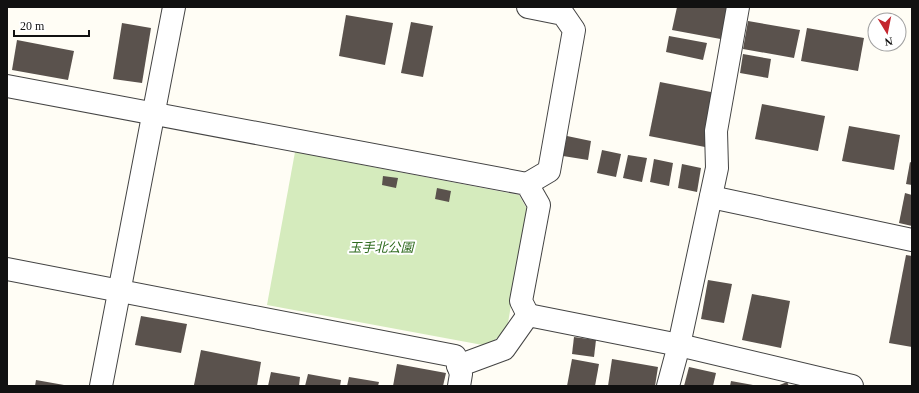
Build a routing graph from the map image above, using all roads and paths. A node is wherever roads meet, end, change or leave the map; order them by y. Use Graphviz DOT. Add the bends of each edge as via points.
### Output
graph roads {
  1 [pos="174,7"];
  2 [pos="528,7"];
  3 [pos="738,7"];
  4 [pos="7,86"];
  5 [pos="154,114"];
  6 [pos="527,184"];
  7 [pos="711,197"];
  8 [pos="912,240"];
  9 [pos="7,269"];
  10 [pos="120,291"];
  11 [pos="528,315"];
  12 [pos="679,345"];
  13 [pos="459,376"];
  14 [pos="101,386"];
  15 [pos="668,386"];
  16 [pos="852,386"];
  1 -- 5 [label="street"];
  2 -- 6 [label="street" via="563,14 574,30 549,171"];
  3 -- 7 [label="street" via="716,131 717,168"];
  4 -- 5 [label="street"];
  5 -- 6 [label="street"];
  5 -- 10 [label="street"];
  6 -- 11 [label="street" via="539,205 521,301"];
  7 -- 8 [label="street"];
  7 -- 12 [label="street"];
  9 -- 10 [label="street"];
  10 -- 13 [label="street" via="455,356"];
  10 -- 14 [label="street"];
  11 -- 12 [label="street"];
  11 -- 13 [label="street" via="504,349"];
  12 -- 15 [label="street"];
  12 -- 16 [label="street"];
}
